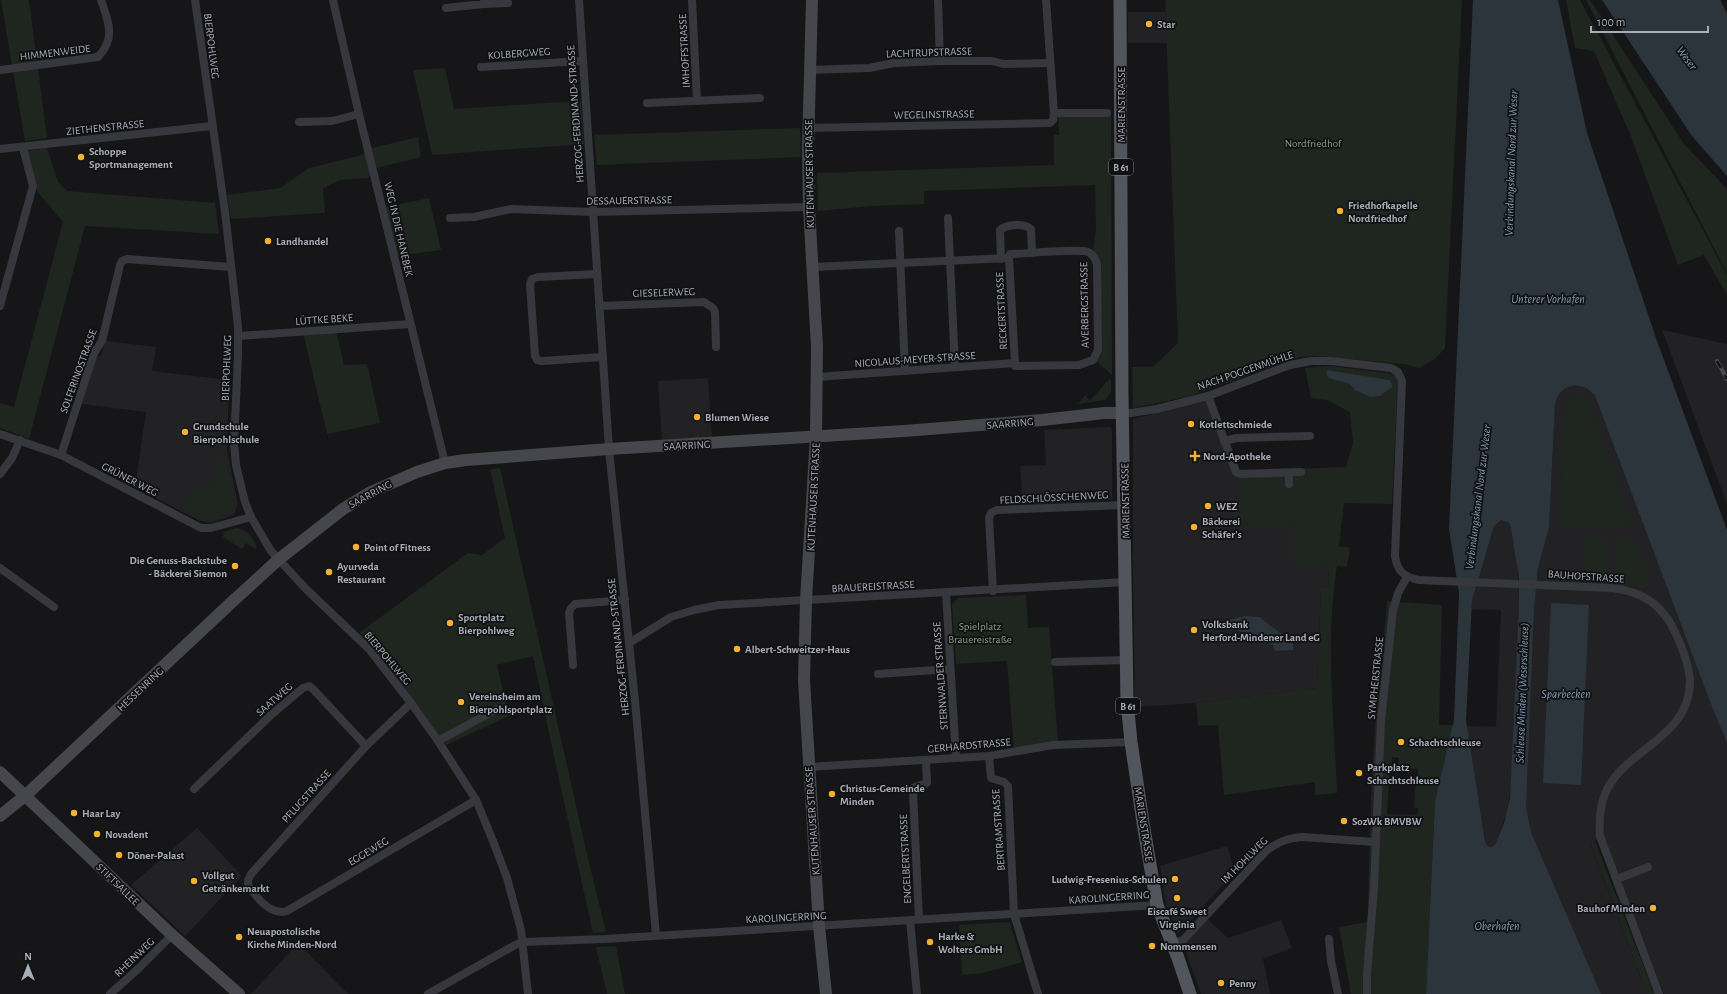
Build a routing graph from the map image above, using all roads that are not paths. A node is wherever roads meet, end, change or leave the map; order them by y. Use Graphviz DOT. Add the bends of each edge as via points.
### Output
graph roads {
  1 [pos="101,0"];
  2 [pos="195,0"];
  3 [pos="333,0"];
  4 [pos="578,0"];
  5 [pos="692,0"];
  6 [pos="812,0"];
  7 [pos="938,0"];
  8 [pos="1046,0"];
  9 [pos="1120,0"];
  10 [pos="484,2"];
  11 [pos="508,3"];
  12 [pos="446,8"];
  13 [pos="582,61"];
  14 [pos="940,61"];
  15 [pos="1050,63"];
  16 [pos="481,67"];
  17 [pos="0,70"];
  18 [pos="809,70"];
  19 [pos="760,98"];
  20 [pos="697,101"];
  21 [pos="647,103"];
  22 [pos="1054,113"];
  23 [pos="1107,113"];
  24 [pos="359,114"];
  25 [pos="299,122"];
  26 [pos="212,126"];
  27 [pos="808,128"];
  28 [pos="23,148"];
  29 [pos="0,149"];
  30 [pos="809,207"];
  31 [pos="592,212"];
  32 [pos="450,218"];
  33 [pos="948,218"];
  34 [pos="899,231"];
  35 [pos="1032,253"];
  36 [pos="1005,259"];
  37 [pos="950,261"];
  38 [pos="900,263"];
  39 [pos="231,267"];
  40 [pos="813,267"];
  41 [pos="597,274"];
  42 [pos="0,306"];
  43 [pos="599,306"];
  44 [pos="410,324"];
  45 [pos="239,336"];
  46 [pos="716,347"];
  47 [pos="602,357"];
  48 [pos="1015,363"];
  49 [pos="955,367"];
  50 [pos="905,371"];
  51 [pos="817,377"];
  52 [pos="1208,396"];
  53 [pos="1123,413"];
  54 [pos="0,434"];
  55 [pos="816,436"];
  56 [pos="1310,436"];
  57 [pos="20,440"];
  58 [pos="1224,441"];
  59 [pos="609,449"];
  60 [pos="61,455"];
  61 [pos="445,463"];
  62 [pos="1301,472"];
  63 [pos="1289,473"];
  64 [pos="0,474"];
  65 [pos="1290,484"];
  66 [pos="1125,505"];
  67 [pos="250,517"];
  68 [pos="278,560"];
  69 [pos="0,568"];
  70 [pos="1407,577"];
  71 [pos="1126,582"];
  72 [pos="993,591"];
  73 [pos="946,593"];
  74 [pos="625,600"];
  75 [pos="806,600"];
  76 [pos="54,607"];
  77 [pos="629,643"];
  78 [pos="1127,660"];
  79 [pos="1055,662"];
  80 [pos="573,665"];
  81 [pos="950,670"];
  82 [pos="878,674"];
  83 [pos="410,703"];
  84 [pos="497,709"];
  85 [pos="438,741"];
  86 [pos="1132,742"];
  87 [pos="366,746"];
  88 [pos="989,756"];
  89 [pos="956,758"];
  90 [pos="926,760"];
  91 [pos="808,767"];
  92 [pos="0,772"];
  93 [pos="194,789"];
  94 [pos="26,795"];
  95 [pos="476,800"];
  96 [pos="0,816"];
  97 [pos="1375,842"];
  98 [pos="1648,867"];
  99 [pos="1617,879"];
  100 [pos="1157,905"];
  101 [pos="270,909"];
  102 [pos="1014,914"];
  103 [pos="919,919"];
  104 [pos="910,920"];
  105 [pos="819,926"];
  106 [pos="172,935"];
  107 [pos="656,936"];
  108 [pos="1329,939"];
  109 [pos="523,942"];
  110 [pos="1173,942"];
  111 [pos="110,994"];
  112 [pos="239,994"];
  113 [pos="428,994"];
  114 [pos="528,994"];
  115 [pos="826,994"];
  116 [pos="917,994"];
  117 [pos="1038,994"];
  118 [pos="1190,994"];
  119 [pos="1338,994"];
  120 [pos="1367,994"];
  121 [pos="1659,994"];
  1 -- 17 [label="street, HIMMENWEIDE" via="108,20 109,41 106,49 98,57"];
  2 -- 26 [label="street, BIERPOHLWEG"];
  3 -- 24 [label="street, WEG IN DIE HANEBEK"];
  4 -- 13 [label="street, HERZOG-FERDINAND-STRASSE"];
  5 -- 20 [label="street, IMHOFFSTRASSE"];
  6 -- 18 [label="street, KUTENHAUSER STRASSE"];
  7 -- 14 [label="street"];
  8 -- 15 [label="street"];
  9 -- 53 [label="main road, MARIENSTRASSE / B 61"];
  10 -- 11 [label="street"];
  10 -- 12 [label="street"];
  13 -- 16 [label="street, KOLBERGWEG"];
  13 -- 31 [label="street, HERZOG-FERDINAND-STRASSE"];
  14 -- 15 [label="street, LACHTRUPSTRASSE"];
  14 -- 18 [label="street, LACHTRUPSTRASSE" via="894,63 869,68"];
  15 -- 22 [label="street"];
  18 -- 27 [label="street, KUTENHAUSER STRASSE"];
  19 -- 20 [label="street"];
  20 -- 21 [label="street"];
  22 -- 23 [label="street"];
  22 -- 27 [label="street, WEGELINSTRASSE" via="1050,123"];
  24 -- 25 [label="street" via="332,121"];
  24 -- 44 [label="street, WEG IN DIE HANEBEK"];
  26 -- 28 [label="street, ZIETHENSTRASSE"];
  26 -- 39 [label="street, BIERPOHLWEG"];
  27 -- 30 [label="street, KUTENHAUSER STRASSE"];
  28 -- 29 [label="street, ZIETHENSTRASSE"];
  28 -- 42 [label="street" via="33,186"];
  30 -- 31 [label="street, DESSAUERSTRASSE"];
  30 -- 40 [label="street, KUTENHAUSER STRASSE"];
  31 -- 32 [label="street, DESSAUERSTRASSE" via="511,209 474,217"];
  31 -- 41 [label="street, HERZOG-FERDINAND-STRASSE"];
  33 -- 37 [label="street"];
  34 -- 38 [label="street"];
  35 -- 36 [label="street, AVERBERGSTRASSE" via="1010,254"];
  35 -- 36 [label="street, RECKERTSTRASSE" via="1031,229 1024,226 1007,226 1000,230"];
  35 -- 48 [label="street, AVERBERGSTRASSE" via="1080,251 1096,258 1098,350 1093,360 1084,364 1015,366"];
  36 -- 37 [label="street"];
  36 -- 48 [label="street, RECKERTSTRASSE"];
  37 -- 38 [label="street"];
  37 -- 49 [label="street"];
  38 -- 40 [label="street"];
  38 -- 50 [label="street"];
  39 -- 45 [label="street, BIERPOHLWEG"];
  39 -- 60 [label="street, SOLFERINOSTRASSE" via="127,259 122,261 102,341 94,353"];
  40 -- 51 [label="street, KUTENHAUSER STRASSE"];
  41 -- 43 [label="street, HERZOG-FERDINAND-STRASSE"];
  41 -- 47 [label="street" via="538,277 532,279 530,284 537,360"];
  43 -- 46 [label="street, GIESELERWEG" via="704,302 715,312"];
  43 -- 47 [label="street, HERZOG-FERDINAND-STRASSE"];
  44 -- 45 [label="street, LÜTTKE BEKE"];
  44 -- 61 [label="street, WEG IN DIE HANEBEK"];
  45 -- 67 [label="street, BIERPOHLWEG" via="235,452 241,487"];
  47 -- 59 [label="street, HERZOG-FERDINAND-STRASSE"];
  48 -- 49 [label="street, NICOLAUS-MEYER-STRASSE"];
  49 -- 50 [label="street, NICOLAUS-MEYER-STRASSE"];
  50 -- 51 [label="street, NICOLAUS-MEYER-STRASSE"];
  51 -- 55 [label="street, KUTENHAUSER STRASSE"];
  52 -- 53 [label="street, NACH POGGENMÜHLE" via="1157,409"];
  52 -- 58 [label="street"];
  52 -- 70 [label="street, NACH POGGENMÜHLE" via="1290,365 1311,361 1378,366 1398,372 1402,386 1395,556 1398,568"];
  53 -- 55 [label="street, SAARRING"];
  53 -- 66 [label="main road, MARIENSTRASSE / B 61"];
  54 -- 57 [label="street, GRÜNER WEG"];
  55 -- 59 [label="street, SAARRING"];
  55 -- 75 [label="street, KUTENHAUSER STRASSE"];
  56 -- 58 [label="street" via="1237,438"];
  57 -- 60 [label="street, GRÜNER WEG"];
  57 -- 64 [label="street" via="12,458"];
  58 -- 63 [label="street" via="1236,472 1240,474"];
  59 -- 61 [label="street, SAARRING"];
  59 -- 74 [label="street, HERZOG-FERDINAND-STRASSE"];
  60 -- 67 [label="street, GRÜNER WEG" via="200,528 211,528"];
  61 -- 68 [label="street, SAARRING" via="417,472 356,500"];
  62 -- 63 [label="street"];
  63 -- 65 [label="street"];
  66 -- 71 [label="main road, MARIENSTRASSE / B 61"];
  66 -- 72 [label="street, FELDSCHLÖSSCHENWEG" via="997,510 991,513 989,518"];
  67 -- 68 [label="street, BIERPOHLWEG" via="265,544"];
  68 -- 83 [label="street, BIERPOHLWEG" via="368,649"];
  68 -- 94 [label="street, HESSENRING"];
  69 -- 76 [label="street"];
  70 -- 97 [label="street, SYMPHERSTRASSE" via="1398,593 1393,610 1381,721"];
  70 -- 99 [label="street, BAUHOFSTRASSE" via="1419,580 1627,590 1648,598 1671,622 1688,666 1690,682 1683,710 1676,723 1618,775 1605,794 1599,819 1600,836"];
  71 -- 72 [label="street, BRAUEREISTRASSE"];
  71 -- 78 [label="main road, MARIENSTRASSE / B 61"];
  72 -- 73 [label="street, BRAUEREISTRASSE"];
  73 -- 75 [label="street, BRAUEREISTRASSE"];
  73 -- 81 [label="street, STERNWALDER STRASSE"];
  74 -- 77 [label="street, HERZOG-FERDINAND-STRASSE"];
  74 -- 80 [label="street" via="575,604 571,608 569,613"];
  75 -- 77 [label="street, BRAUEREISTRASSE" via="719,605 694,610 671,617"];
  75 -- 91 [label="street, KUTENHAUSER STRASSE" via="804,680"];
  77 -- 107 [label="street, HERZOG-FERDINAND-STRASSE"];
  78 -- 79 [label="street"];
  78 -- 86 [label="main road, MARIENSTRASSE / B 61" via="1127,700"];
  81 -- 82 [label="street"];
  81 -- 89 [label="street, STERNWALDER STRASSE"];
  83 -- 85 [label="street, BIERPOHLWEG"];
  83 -- 87 [label="street, PFLUGSTRASSE"];
  84 -- 85 [label="street"];
  85 -- 95 [label="street, BIERPOHLWEG"];
  86 -- 88 [label="street, GERHARDSTRASSE" via="1053,745"];
  86 -- 100 [label="main road, MARIENSTRASSE / B 61"];
  87 -- 93 [label="street, SAATWEG" via="309,686 303,688 271,715"];
  87 -- 101 [label="street, PFLUGSTRASSE" via="249,877 250,889"];
  88 -- 89 [label="street, GERHARDSTRASSE"];
  88 -- 102 [label="street, BERTRAMSTRASSE" via="992,778 1008,786"];
  89 -- 90 [label="street, GERHARDSTRASSE"];
  90 -- 91 [label="street, GERHARDSTRASSE"];
  90 -- 103 [label="street, ENGELBERTSTRASSE" via="927,783 913,788"];
  91 -- 105 [label="street, KUTENHAUSER STRASSE"];
  92 -- 94 [label="street, STIFTSALLEE"];
  94 -- 96 [label="street, HESSENRING"];
  94 -- 106 [label="street, STIFTSALLEE"];
  95 -- 101 [label="street, EGGEWEG" via="287,911 278,912"];
  95 -- 109 [label="street, BIERPOHLWEG" via="506,878"];
  97 -- 110 [label="street, IM HOHLWEG" via="1302,837 1281,840 1267,850 1183,940"];
  97 -- 120 [label="street, SYMPHERSTRASSE"];
  98 -- 99 [label="street"];
  99 -- 121 [label="street, BAUHOFSTRASSE"];
  100 -- 102 [label="street, KAROLINGERRING"];
  100 -- 110 [label="main road, MARIENSTRASSE / B 61"];
  102 -- 103 [label="street, KAROLINGERRING"];
  102 -- 117 [label="street"];
  103 -- 104 [label="street, KAROLINGERRING"];
  104 -- 105 [label="street, KAROLINGERRING"];
  104 -- 116 [label="street"];
  105 -- 107 [label="street, KAROLINGERRING"];
  105 -- 115 [label="street, KUTENHAUSER STRASSE"];
  106 -- 111 [label="street, RHEINWEG"];
  106 -- 112 [label="street, STIFTSALLEE"];
  107 -- 109 [label="street, KAROLINGERRING"];
  108 -- 119 [label="street"];
  109 -- 113 [label="street, KAROLINGERRING"];
  109 -- 114 [label="street, BIERPOHLWEG"];
  110 -- 118 [label="main road, MARIENSTRASSE / B 61"];
}
